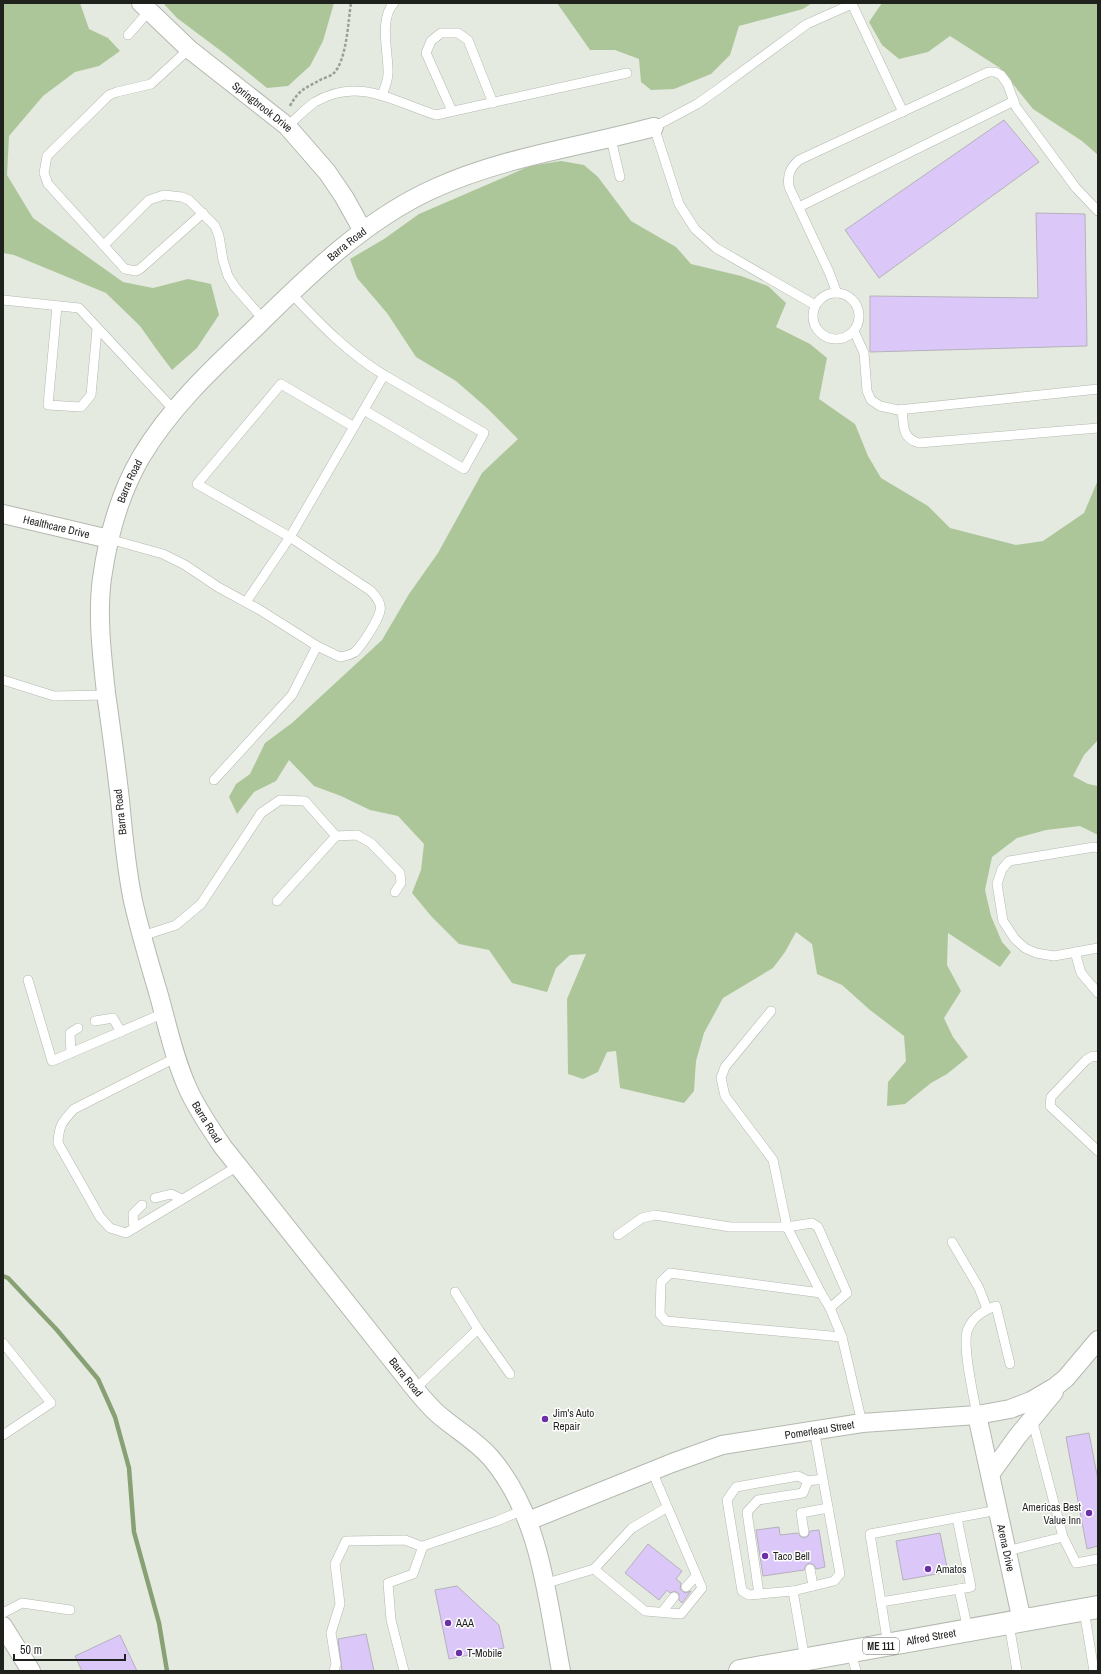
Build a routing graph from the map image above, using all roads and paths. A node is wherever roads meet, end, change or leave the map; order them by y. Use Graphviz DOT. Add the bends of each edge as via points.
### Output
graph roads {
  1 [pos="351,3"];
  2 [pos="394,3"];
  3 [pos="145,7"];
  4 [pos="128,35"];
  5 [pos="189,49"];
  6 [pos="627,73"];
  7 [pos="382,95"];
  8 [pos="1014,101"];
  9 [pos="492,102"];
  10 [pos="452,111"];
  11 [pos="903,112"];
  12 [pos="287,126"];
  13 [pos="654,127"];
  14 [pos="611,139"];
  15 [pos="620,177"];
  16 [pos="799,207"];
  17 [pos="1098,211"];
  18 [pos="203,213"];
  19 [pos="363,231"];
  20 [pos="104,245"];
  21 [pos="291,293"];
  22 [pos="837,293"];
  23 [pos="3,300"];
  24 [pos="815,305"];
  25 [pos="57,306"];
  26 [pos="264,319"];
  27 [pos="97,329"];
  28 [pos="854,331"];
  29 [pos="384,375"];
  30 [pos="1098,389"];
  31 [pos="902,409"];
  32 [pos="174,410"];
  33 [pos="364,410"];
  34 [pos="354,427"];
  35 [pos="1098,428"];
  36 [pos="3,514"];
  37 [pos="290,537"];
  38 [pos="109,539"];
  39 [pos="246,602"];
  40 [pos="317,646"];
  41 [pos="3,680"];
  42 [pos="107,696"];
  43 [pos="214,780"];
  44 [pos="336,836"];
  45 [pos="1098,848"];
  46 [pos="395,892"];
  47 [pos="276,901"];
  48 [pos="142,936"];
  49 [pos="1098,948"];
  50 [pos="1075,952"];
  51 [pos="28,980"];
  52 [pos="1098,993"];
  53 [pos="771,1011"];
  54 [pos="164,1013"];
  55 [pos="95,1022"];
  56 [pos="78,1028"];
  57 [pos="120,1032"];
  58 [pos="71,1053"];
  59 [pos="177,1057"];
  60 [pos="1098,1058"];
  61 [pos="1098,1151"];
  62 [pos="238,1166"];
  63 [pos="155,1198"];
  64 [pos="182,1199"];
  65 [pos="142,1205"];
  66 [pos="787,1227"];
  67 [pos="134,1228"];
  68 [pos="618,1235"];
  69 [pos="952,1242"];
  70 [pos="454,1292"];
  71 [pos="821,1293"];
  72 [pos="830,1308"];
  73 [pos="987,1309"];
  74 [pos="478,1329"];
  75 [pos="842,1337"];
  76 [pos="1098,1340"];
  77 [pos="3,1343"];
  78 [pos="1010,1364"];
  79 [pos="510,1374"];
  80 [pos="1066,1378"];
  81 [pos="415,1389"];
  82 [pos="977,1415"];
  83 [pos="1032,1419"];
  84 [pos="862,1423"];
  85 [pos="814,1429"];
  86 [pos="3,1435"];
  87 [pos="652,1472"];
  88 [pos="991,1473"];
  89 [pos="823,1479"];
  90 [pos="808,1481"];
  91 [pos="666,1508"];
  92 [pos="828,1508"];
  93 [pos="998,1510"];
  94 [pos="526,1516"];
  95 [pos="957,1518"];
  96 [pos="804,1532"];
  97 [pos="1062,1537"];
  98 [pos="423,1547"];
  99 [pos="1007,1551"];
  100 [pos="1098,1559"];
  101 [pos="594,1569"];
  102 [pos="810,1569"];
  103 [pos="696,1576"];
  104 [pos="544,1584"];
  105 [pos="814,1586"];
  106 [pos="686,1587"];
  107 [pos="959,1589"];
  108 [pos="792,1591"];
  109 [pos="759,1594"];
  110 [pos="674,1596"];
  111 [pos="881,1602"];
  112 [pos="1091,1609"];
  113 [pos="70,1610"];
  114 [pos="662,1612"];
  115 [pos="3,1613"];
  116 [pos="1016,1623"];
  117 [pos="3,1626"];
  118 [pos="968,1631"];
  119 [pos="888,1645"];
  120 [pos="805,1660"];
  121 [pos="854,1661"];
  122 [pos="747,1670"];
  123 [pos="31,1671"];
  124 [pos="334,1671"];
  125 [pos="404,1671"];
  126 [pos="560,1671"];
  127 [pos="1017,1671"];
  128 [pos="1094,1671"];
  1 -- 12 [label="path" via="340,64 333,74 298,93 290,106"];
  2 -- 7 [label="lane" via="385,28 388,80"];
  3 -- 4 [label="lane"];
  3 -- 5 [label="street, Springbrook Drive"];
  5 -- 12 [label="street, Springbrook Drive"];
  5 -- 20 [label="lane" via="151,84 109,95 45,160 44,172 48,184"];
  6 -- 9 [label="lane"];
  7 -- 10 [label="lane" via="436,115"];
  7 -- 12 [label="lane" via="351,90 332,94 314,103"];
  8 -- 11 [label="lane" via="1001,75 988,72"];
  8 -- 16 [label="lane"];
  8 -- 17 [label="lane" via="1076,188"];
  9 -- 10 [label="lane"];
  9 -- 10 [label="lane" via="468,40 458,33 441,33 431,40 426,53"];
  11 -- 13 [label="lane" via="852,4 807,24 697,104"];
  11 -- 16 [label="lane" via="799,160 791,167 789,187"];
  12 -- 19 [label="street, Springbrook Drive" via="331,178"];
  13 -- 14 [label="street, Barra Road"];
  13 -- 24 [label="lane" via="679,204 694,230 716,248"];
  14 -- 15 [label="lane"];
  14 -- 19 [label="street, Barra Road" via="484,170 422,195"];
  16 -- 22 [label="lane"];
  18 -- 20 [label="lane" via="182,197 159,196 149,200"];
  18 -- 20 [label="lane" via="136,271 125,269"];
  18 -- 26 [label="lane" via="218,231 228,276"];
  19 -- 21 [label="street, Barra Road"];
  21 -- 26 [label="street, Barra Road"];
  21 -- 29 [label="lane" via="341,344"];
  22 -- 24 [label="lane" via="827,294"];
  22 -- 28 [label="lane" via="847,296 857,306 859,314"];
  23 -- 25 [label="lane"];
  24 -- 28 [label="lane" via="813,320 822,334 836,339"];
  25 -- 27 [label="lane" via="79,308"];
  25 -- 27 [label="lane" via="48,405 81,407 91,395"];
  26 -- 32 [label="street, Barra Road"];
  27 -- 32 [label="lane"];
  28 -- 31 [label="lane" via="864,353 867,391 871,400 880,406"];
  29 -- 33 [label="lane"];
  29 -- 33 [label="lane" via="484,433 464,469"];
  30 -- 31 [label="lane"];
  31 -- 35 [label="lane" via="905,434 919,443"];
  32 -- 38 [label="street, Barra Road" via="144,452 128,482"];
  33 -- 34 [label="lane"];
  34 -- 37 [label="lane"];
  34 -- 37 [label="lane" via="281,384 197,484"];
  36 -- 38 [label="street, Healthcare Drive"];
  37 -- 39 [label="lane"];
  37 -- 40 [label="lane" via="367,588 379,601 380,611 376,620 354,653 340,657"];
  38 -- 39 [label="lane" via="163,554"];
  38 -- 42 [label="street, Barra Road" via="100,612"];
  39 -- 40 [label="lane"];
  40 -- 43 [label="lane" via="292,695"];
  41 -- 42 [label="lane" via="54,696"];
  42 -- 48 [label="street, Barra Road" via="124,848 132,898"];
  44 -- 46 [label="lane" via="357,835 371,843 400,873 401,883"];
  44 -- 47 [label="lane"];
  44 -- 48 [label="lane" via="305,801 280,800 261,813 201,904 176,925"];
  45 -- 50 [label="lane" via="1009,861 1002,869 997,884 1003,921 1015,939 1025,948 1054,956"];
  48 -- 54 [label="street, Barra Road"];
  49 -- 50 [label="lane"];
  50 -- 52 [label="lane" via="1081,973"];
  51 -- 58 [label="lane" via="52,1061"];
  53 -- 66 [label="lane" via="725,1067 722,1078 725,1096 773,1160"];
  54 -- 57 [label="lane"];
  54 -- 59 [label="street, Barra Road"];
  55 -- 57 [label="lane" via="113,1018"];
  56 -- 58 [label="lane" via="70,1033"];
  57 -- 58 [label="lane"];
  59 -- 62 [label="street, Barra Road" via="188,1091 198,1109"];
  59 -- 67 [label="lane" via="74,1109 59,1129 58,1143 100,1217 110,1228 126,1233"];
  60 -- 61 [label="lane" via="1093,1056 1086,1060 1051,1097 1050,1106"];
  62 -- 64 [label="lane"];
  62 -- 81 [label="street, Barra Road"];
  63 -- 64 [label="lane" via="172,1194"];
  64 -- 67 [label="lane"];
  65 -- 67 [label="lane" via="133,1214"];
  66 -- 68 [label="lane" via="730,1227 655,1215 642,1218"];
  66 -- 71 [label="lane"];
  66 -- 72 [label="lane" via="812,1223 818,1227 847,1293"];
  69 -- 73 [label="lane" via="979,1288"];
  70 -- 74 [label="lane"];
  71 -- 72 [label="lane"];
  71 -- 75 [label="lane" via="670,1273 661,1282 660,1314 666,1321"];
  72 -- 75 [label="lane"];
  73 -- 78 [label="lane" via="996,1306"];
  73 -- 82 [label="lane" via="976,1316 967,1329 966,1337"];
  74 -- 79 [label="lane"];
  74 -- 81 [label="lane"];
  75 -- 84 [label="lane"];
  76 -- 80 [label="street, Pomerleau Street"];
  77 -- 86 [label="lane" via="51,1403"];
  80 -- 82 [label="street, Pomerleau Street" via="1044,1394 1021,1405"];
  80 -- 83 [label="street"];
  81 -- 94 [label="street, Barra Road" via="439,1414 489,1456 502,1473"];
  82 -- 84 [label="street, Pomerleau Street"];
  82 -- 88 [label="street, Arena Drive"];
  83 -- 88 [label="street"];
  83 -- 97 [label="lane"];
  84 -- 85 [label="street, Pomerleau Street"];
  85 -- 87 [label="street, Pomerleau Street" via="722,1445"];
  85 -- 89 [label="lane"];
  87 -- 91 [label="lane"];
  87 -- 94 [label="street, Pomerleau Street"];
  88 -- 93 [label="street, Arena Drive"];
  89 -- 90 [label="lane"];
  89 -- 92 [label="lane"];
  90 -- 109 [label="lane" via="803,1493 758,1500 747,1512"];
  90 -- 109 [label="lane" via="798,1476 736,1487 727,1500 742,1591 749,1595"];
  91 -- 101 [label="lane" via="632,1528"];
  91 -- 103 [label="lane"];
  92 -- 96 [label="lane" via="801,1513"];
  92 -- 105 [label="lane" via="840,1574 834,1581"];
  93 -- 95 [label="lane"];
  93 -- 99 [label="street, Arena Drive"];
  94 -- 98 [label="lane" via="497,1521"];
  94 -- 104 [label="street, Barra Road" via="535,1542"];
  95 -- 107 [label="lane" via="972,1587"];
  95 -- 111 [label="lane" via="870,1534"];
  97 -- 99 [label="lane"];
  97 -- 100 [label="lane" via="1076,1563"];
  98 -- 124 [label="lane" via="405,1540 346,1541 335,1564 340,1604 331,1633 336,1664"];
  98 -- 125 [label="lane" via="413,1574 388,1583 391,1620"];
  99 -- 116 [label="street, Arena Drive"];
  101 -- 104 [label="lane"];
  101 -- 114 [label="lane" via="645,1611"];
  102 -- 105 [label="lane"];
  103 -- 106 [label="lane"];
  103 -- 114 [label="lane" via="702,1588 681,1614"];
  104 -- 126 [label="street, Barra Road"];
  105 -- 108 [label="lane"];
  107 -- 111 [label="lane"];
  107 -- 118 [label="lane"];
  108 -- 109 [label="lane"];
  108 -- 120 [label="lane"];
  110 -- 114 [label="lane"];
  111 -- 119 [label="lane"];
  112 -- 116 [label="main road, Alfred Street / ME 111"];
  112 -- 128 [label="lane"];
  113 -- 115 [label="lane" via="22,1603"];
  116 -- 118 [label="main road, Alfred Street / ME 111"];
  116 -- 127 [label="lane"];
  117 -- 123 [label="street"];
  118 -- 119 [label="main road, Alfred Street / ME 111"];
  119 -- 121 [label="main road, Alfred Street / ME 111"];
  120 -- 121 [label="main road, Alfred Street / ME 111"];
  120 -- 122 [label="main road, Alfred Street / ME 111"];
}
